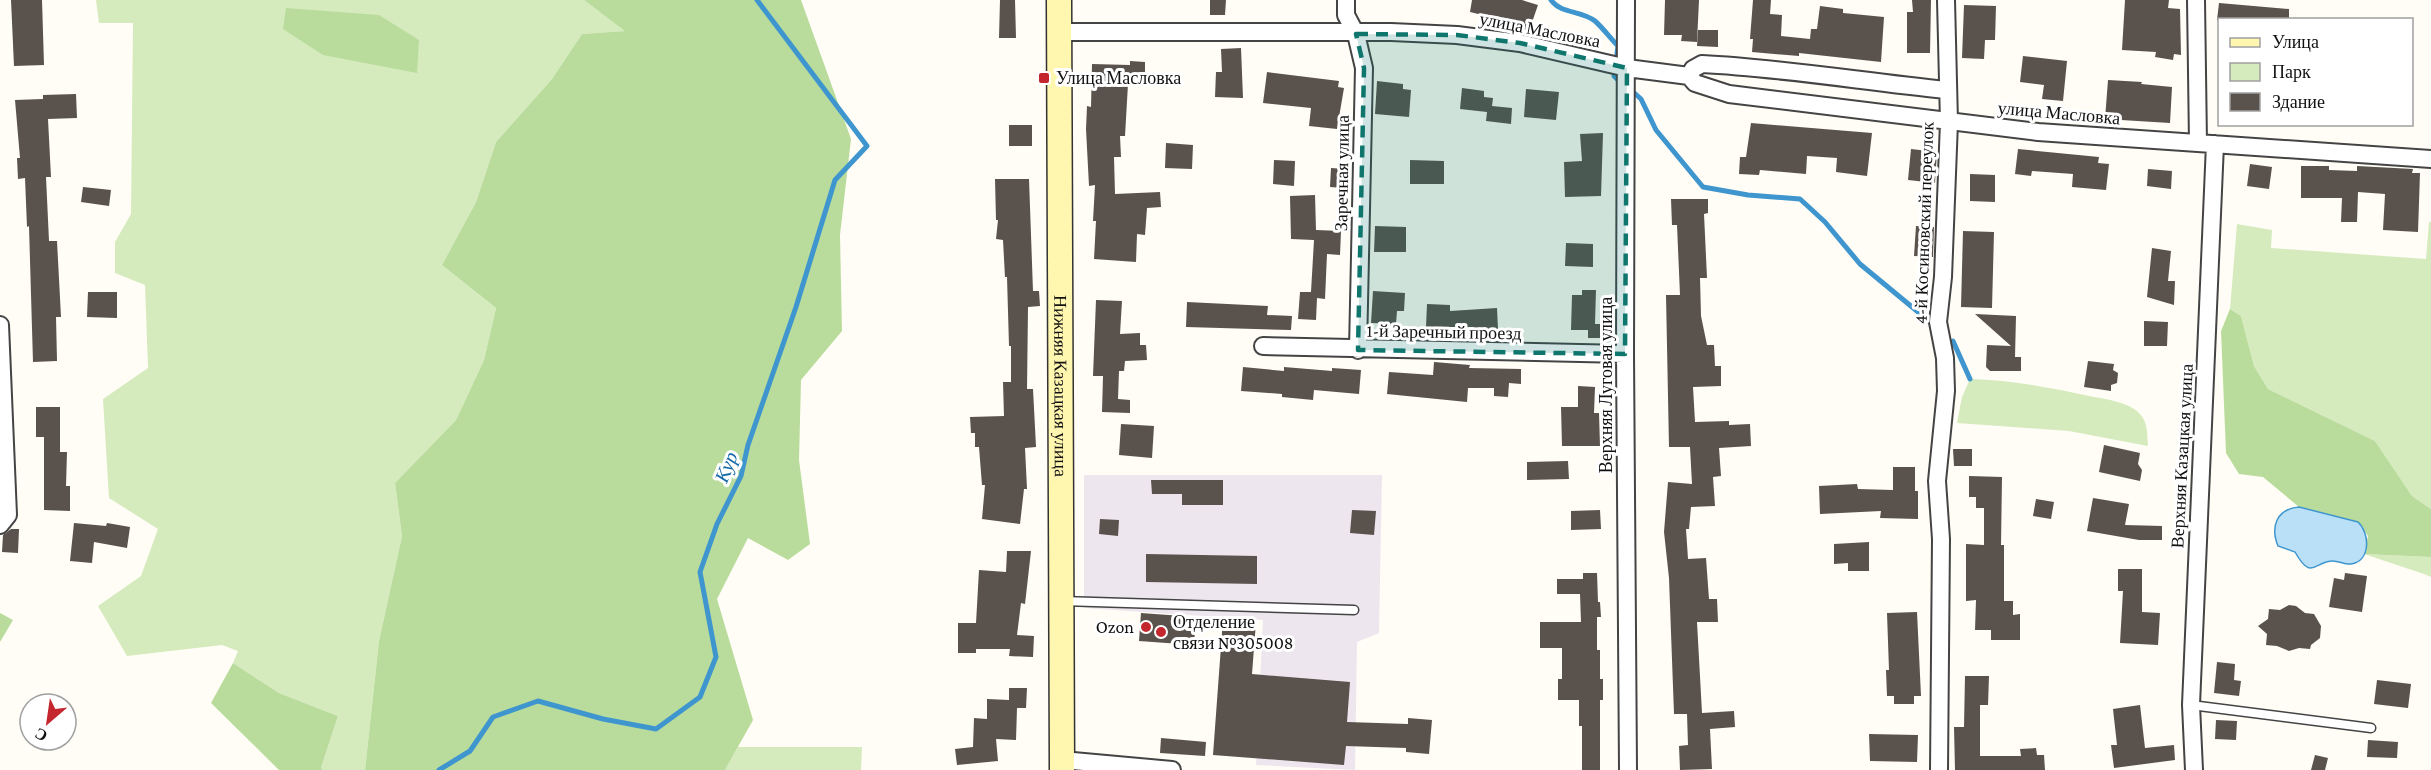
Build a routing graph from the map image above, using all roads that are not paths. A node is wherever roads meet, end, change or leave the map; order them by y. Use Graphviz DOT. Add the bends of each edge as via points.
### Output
graph roads {
  1 [pos="1059,0"];
  2 [pos="1346,0"];
  3 [pos="1626,0"];
  4 [pos="1946,0"];
  5 [pos="2196,0"];
  6 [pos="1059,32"];
  7 [pos="1356,34"];
  8 [pos="1627,68"];
  9 [pos="1689,76"];
  10 [pos="1947,90"];
  11 [pos="1949,122"];
  12 [pos="2207,144"];
  13 [pos="2431,159"];
  14 [pos="0,325"];
  15 [pos="1263,346"];
  16 [pos="1358,350"];
  17 [pos="1625,354"];
  18 [pos="4,520"];
  19 [pos="1062,601"];
  20 [pos="1354,610"];
  21 [pos="2191,705"];
  22 [pos="2371,728"];
  23 [pos="1062,765"];
  24 [pos="1172,770"];
  25 [pos="1628,770"];
  26 [pos="1939,770"];
  27 [pos="2194,770"];
  1 -- 6 [label="street, Нижняя Казацкая улица"];
  2 -- 7 [label="street, Заречная улица" via="1346,15"];
  3 -- 8 [label="street, Верхняя Луговая улица"];
  4 -- 10 [label="street, 4-й Косиновский переулок"];
  5 -- 12 [label="street, Верхняя Казацкая улица"];
  6 -- 7 [label="street, улица Масловка"];
  6 -- 19 [label="street, Нижняя Казацкая улица"];
  7 -- 8 [label="street, улица Масловка" via="1391,32 1499,40"];
  7 -- 16 [label="street, Заречная улица" via="1364,68"];
  8 -- 9 [label="street, улица Масловка"];
  8 -- 17 [label="street, Верхняя Луговая улица"];
  9 -- 10 [label="street" via="1702,64 1740,66"];
  9 -- 11 [label="street, улица Масловка" via="1695,84 1730,94"];
  10 -- 11 [label="street, 4-й Косиновский переулок"];
  11 -- 12 [label="street, улица Масловка"];
  11 -- 26 [label="street, 4-й Косиновский переулок" via="1938,322 1947,391 1937,481 1941,539"];
  12 -- 13 [label="street, улица Масловка"];
  12 -- 21 [label="street, Верхняя Казацкая улица"];
  14 -- 18 [label="street"];
  15 -- 16 [label="street, 1-й Заречный проезд"];
  16 -- 17 [label="street, 1-й Заречный проезд"];
  17 -- 25 [label="street, Верхняя Луговая улица"];
  19 -- 20 [label="lane"];
  19 -- 23 [label="street, Нижняя Казацкая улица"];
  21 -- 22 [label="lane"];
  21 -- 27 [label="street, Верхняя Казацкая улица"];
  23 -- 24 [label="street"];
}
